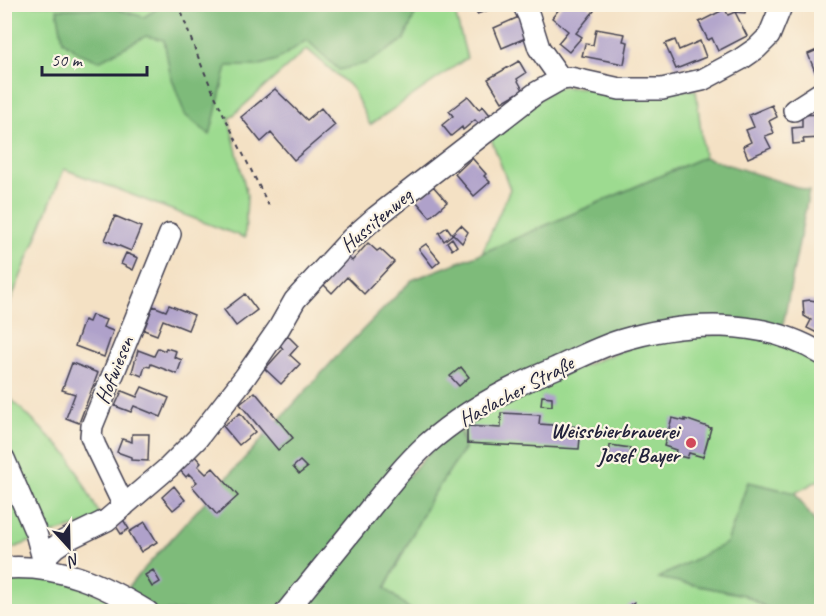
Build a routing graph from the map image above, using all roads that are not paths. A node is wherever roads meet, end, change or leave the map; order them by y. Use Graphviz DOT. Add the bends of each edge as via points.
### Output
graph roads {
  1 [pos="523,4"];
  2 [pos="782,4"];
  3 [pos="561,79"];
  4 [pos="822,92"];
  5 [pos="794,110"];
  6 [pos="170,234"];
  7 [pos="822,354"];
  8 [pos="4,459"];
  9 [pos="123,506"];
  10 [pos="42,564"];
  11 [pos="4,568"];
  12 [pos="148,612"];
  13 [pos="286,612"];
  1 -- 3 [label="street" via="539,48"];
  2 -- 3 [label="street" via="769,36 757,48 702,80 662,89 620,89"];
  3 -- 9 [label="street, Hussitenweg" via="536,93 351,239 295,300 245,377 197,439"];
  4 -- 5 [label="street"];
  6 -- 9 [label="street, Hofwiesen" via="92,426 91,436"];
  7 -- 13 [label="street, Haslacher Straße" via="786,336 748,328 677,328 618,342 539,375 472,410 426,445"];
  8 -- 10 [label="street" via="36,533"];
  9 -- 10 [label="street, Hussitenweg" via="96,527 64,541"];
  10 -- 11 [label="street"];
  10 -- 12 [label="street" via="108,588"];
}
